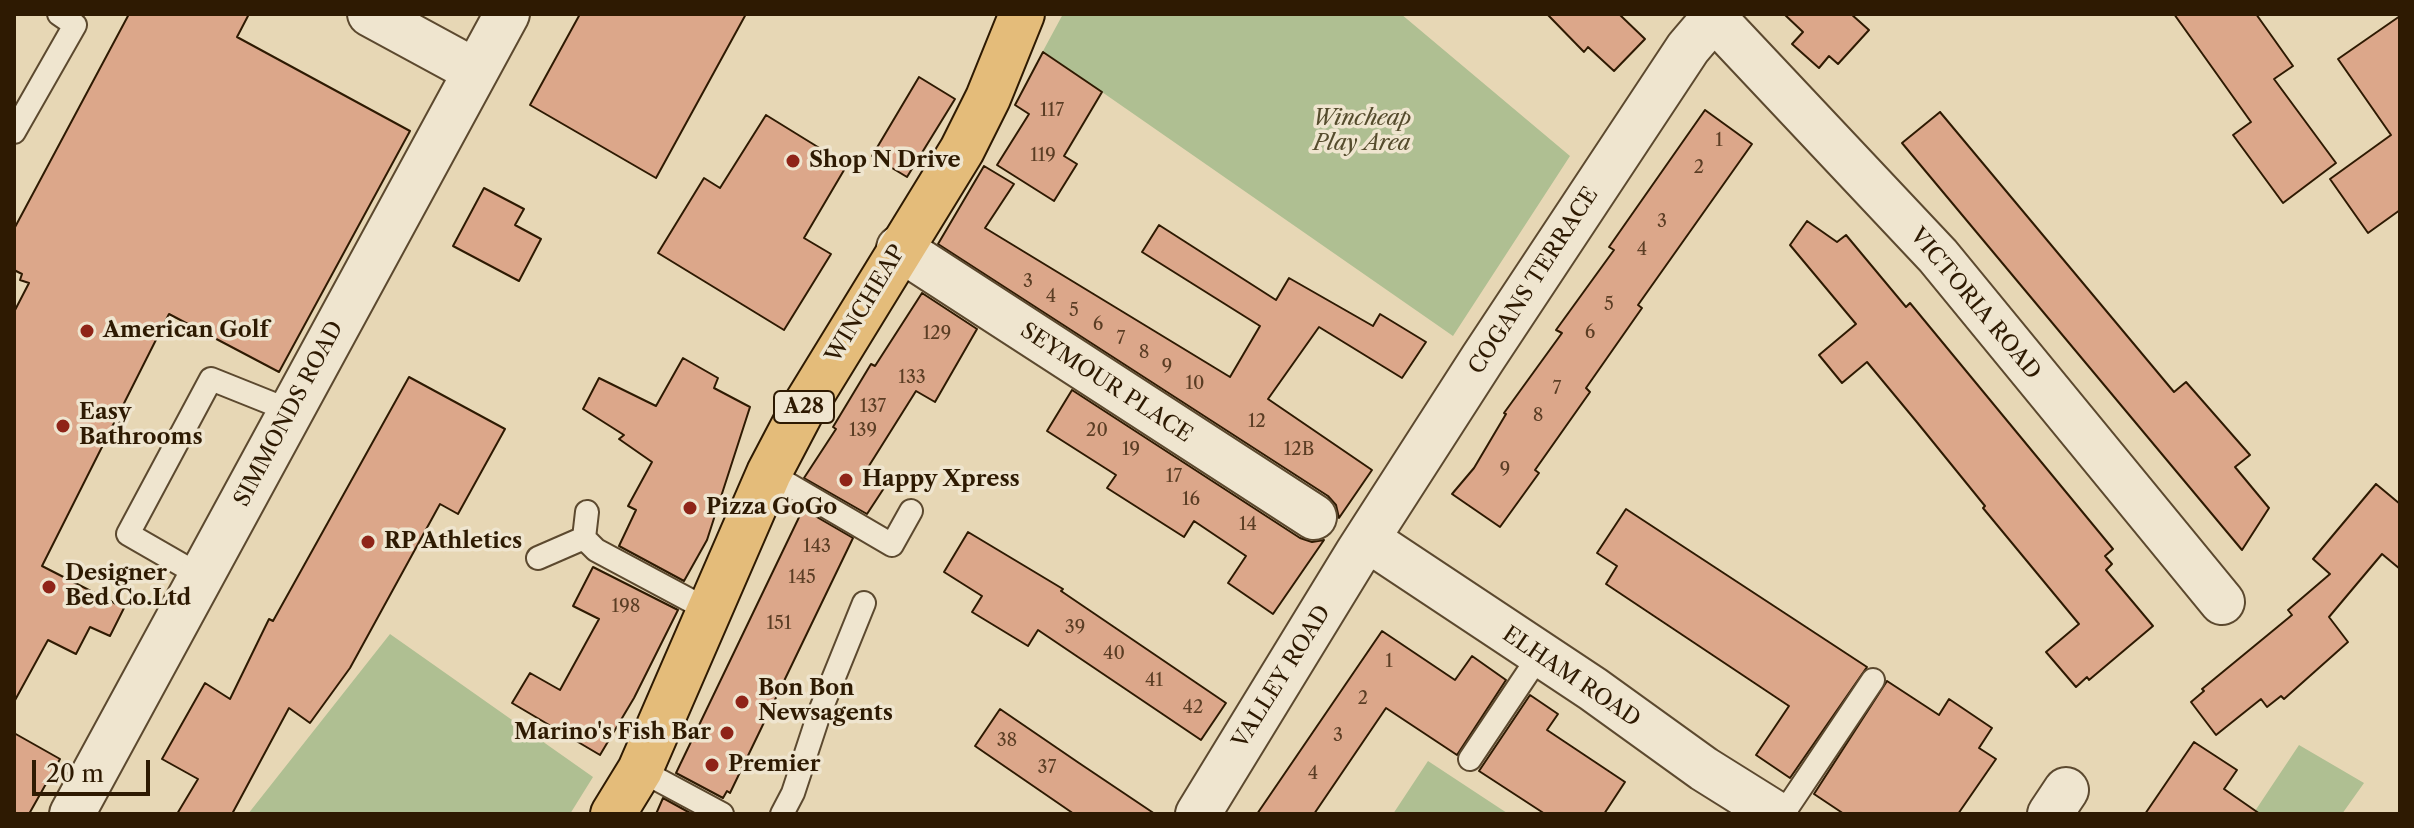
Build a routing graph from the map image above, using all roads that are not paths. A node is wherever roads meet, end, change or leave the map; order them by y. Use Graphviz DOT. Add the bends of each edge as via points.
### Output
graph roads {
  1 [pos="59,14"];
  2 [pos="370,14"];
  3 [pos="507,14"];
  4 [pos="1022,14"];
  5 [pos="1707,18"];
  6 [pos="475,71"];
  7 [pos="14,132"];
  8 [pos="899,248"];
  9 [pos="291,411"];
  10 [pos="769,473"];
  11 [pos="911,511"];
  12 [pos="587,512"];
  13 [pos="1314,517"];
  14 [pos="584,538"];
  15 [pos="1367,539"];
  16 [pos="538,558"];
  17 [pos="201,576"];
  18 [pos="2222,602"];
  19 [pos="864,603"];
  20 [pos="710,611"];
  21 [pos="1539,656"];
  22 [pos="1873,680"];
  23 [pos="1470,759"];
  24 [pos="640,770"];
  25 [pos="72,814"];
  26 [pos="613,814"];
  27 [pos="722,814"];
  28 [pos="782,814"];
  29 [pos="1198,814"];
  30 [pos="1776,814"];
  31 [pos="1783,814"];
  1 -- 7 [label="lane" via="75,25"];
  2 -- 6 [label="street"];
  3 -- 6 [label="street, SIMMONDS ROAD"];
  4 -- 8 [label="highway, WINCHEAP / A28" via="962,150"];
  5 -- 15 [label="street, COGANS TERRACE"];
  5 -- 18 [label="street, VICTORIA ROAD" via="1938,256"];
  6 -- 9 [label="street, SIMMONDS ROAD"];
  8 -- 10 [label="highway, WINCHEAP / A28"];
  8 -- 13 [label="street, SEYMOUR PLACE"];
  9 -- 17 [label="street, SIMMONDS ROAD"];
  9 -- 17 [label="lane" via="211,379 128,534"];
  10 -- 11 [label="lane" via="892,545"];
  10 -- 20 [label="highway, WINCHEAP / A28"];
  12 -- 14 [label="lane"];
  14 -- 16 [label="lane"];
  14 -- 20 [label="lane" via="596,550"];
  15 -- 21 [label="street, ELHAM ROAD"];
  15 -- 29 [label="street, VALLEY ROAD"];
  17 -- 25 [label="street, SIMMONDS ROAD"];
  19 -- 28 [label="lane"];
  20 -- 24 [label="highway, WINCHEAP / A28"];
  21 -- 23 [label="lane"];
  21 -- 30 [label="street, ELHAM ROAD"];
  22 -- 31 [label="lane"];
  24 -- 26 [label="highway, WINCHEAP / A28"];
  24 -- 27 [label="lane"];
}
